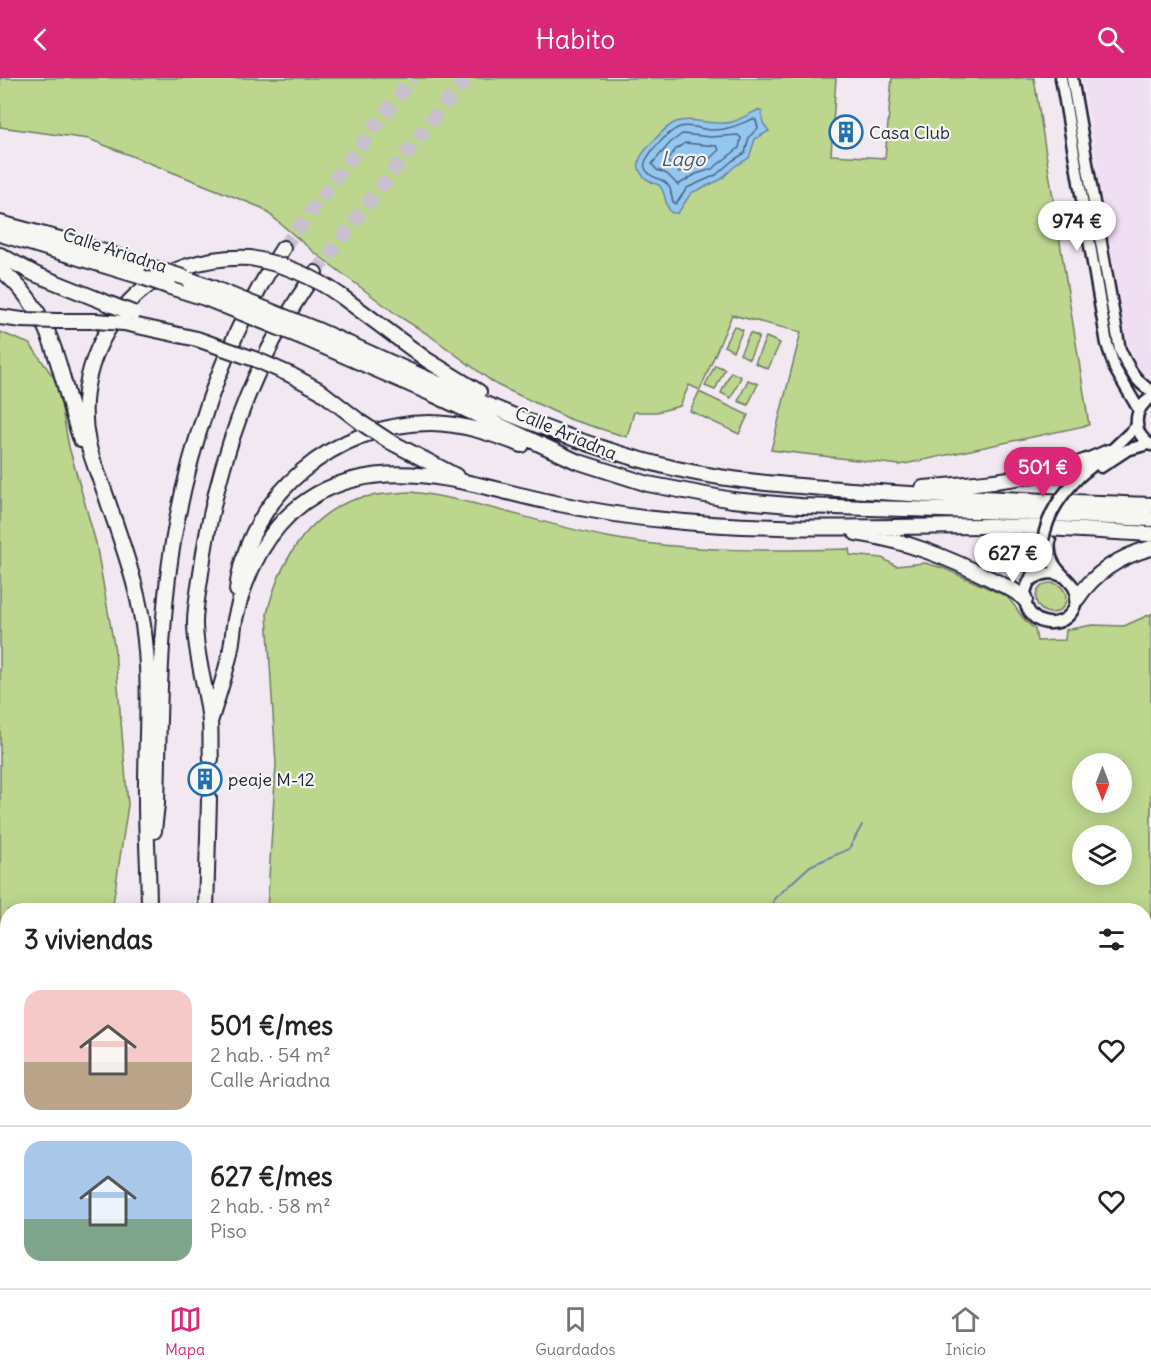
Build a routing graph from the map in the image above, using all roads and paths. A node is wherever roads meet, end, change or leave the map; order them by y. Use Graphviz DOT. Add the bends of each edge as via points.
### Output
graph roads {
  1 [pos="1061,78"];
  2 [pos="1072,78"];
  3 [pos="0,223"];
  4 [pos="0,234"];
  5 [pos="283,248"];
  6 [pos="0,255"];
  7 [pos="0,269"];
  8 [pos="315,273"];
  9 [pos="209,293"];
  10 [pos="0,317"];
  11 [pos="128,318"];
  12 [pos="312,334"];
  13 [pos="1151,391"];
  14 [pos="1151,398"];
  15 [pos="1138,410"];
  16 [pos="522,419"];
  17 [pos="1137,426"];
  18 [pos="1150,445"];
  19 [pos="1108,452"];
  20 [pos="576,461"];
  21 [pos="1082,479"];
  22 [pos="479,485"];
  23 [pos="874,492"];
  24 [pos="1151,505"];
  25 [pos="1151,519"];
  26 [pos="810,526"];
  27 [pos="118,531"];
  28 [pos="1151,534"];
  29 [pos="1046,540"];
  30 [pos="1151,548"];
  31 [pos="1062,576"];
  32 [pos="1032,580"];
  33 [pos="1077,599"];
  34 [pos="1024,600"];
  35 [pos="236,618"];
  36 [pos="210,722"];
  37 [pos="211,759"];
  38 [pos="209,799"];
  39 [pos="150,866"];
  40 [pos="149,903"];
  41 [pos="207,903"];
  1 -- 15 [label="street" via="1107,344 1115,369"];
  2 -- 13 [label="street" via="1120,350 1132,374"];
  3 -- 9 [label="highway, Calle Ariadna, bridge" via="186,278"];
  4 -- 9 [label="highway, Calle Ariadna, bridge" via="170,287"];
  5 -- 39 [label="highway" via="220,375 193,451 176,528 163,625 157,804"];
  6 -- 11 [label="highway, bridge" via="35,274 107,303"];
  7 -- 27 [label="highway" via="39,314 53,342 78,433"];
  8 -- 36 [label="highway" via="278,333 244,405 217,485 195,622"];
  9 -- 12 [label="highway, Calle Ariadna, bridge"];
  10 -- 11 [label="highway, bridge" via="57,321"];
  11 -- 22 [label="highway, bridge" via="291,375 319,390 389,441"];
  12 -- 16 [label="highway, Calle Ariadna"];
  12 -- 20 [label="highway, Calle Ariadna"];
  14 -- 15 [label="street"];
  15 -- 17 [label="street"];
  16 -- 23 [label="highway, Calle Ariadna" via="584,443 678,470 758,483"];
  16 -- 27 [label="highway, bridge" via="427,360 304,273 250,258 186,266 139,292 118,314 91,364 84,413 88,443"];
  17 -- 18 [label="street"];
  17 -- 19 [label="street"];
  18 -- 21 [label="street" via="1119,454"];
  19 -- 21 [label="street"];
  19 -- 23 [label="highway" via="1048,473"];
  20 -- 25 [label="highway, Calle Ariadna" via="648,484 732,500"];
  20 -- 35 [label="highway" via="478,430 439,424 379,429 349,441 306,468 267,510 240,569"];
  21 -- 29 [label="street, bridge" via="1064,492 1052,511"];
  22 -- 26 [label="highway" via="557,504 645,518"];
  22 -- 35 [label="highway" via="388,474 363,477 318,494 288,517 260,550"];
  23 -- 24 [label="highway, Calle Ariadna"];
  26 -- 28 [label="highway" via="995,526"];
  26 -- 34 [label="highway" via="897,541 932,553 1002,585"];
  27 -- 39 [label="highway" via="143,626"];
  29 -- 31 [label="street" via="1050,559"];
  29 -- 32 [label="street"];
  30 -- 33 [label="highway" via="1103,571"];
  31 -- 32 [label="street" via="1043,574"];
  31 -- 33 [label="street" via="1071,583"];
  32 -- 34 [label="street"];
  33 -- 34 [label="street" via="1071,614 1054,624 1031,615"];
  35 -- 36 [label="highway" via="231,652"];
  36 -- 37 [label="highway"];
  38 -- 41 [label="highway"];
  39 -- 40 [label="highway"];
}
